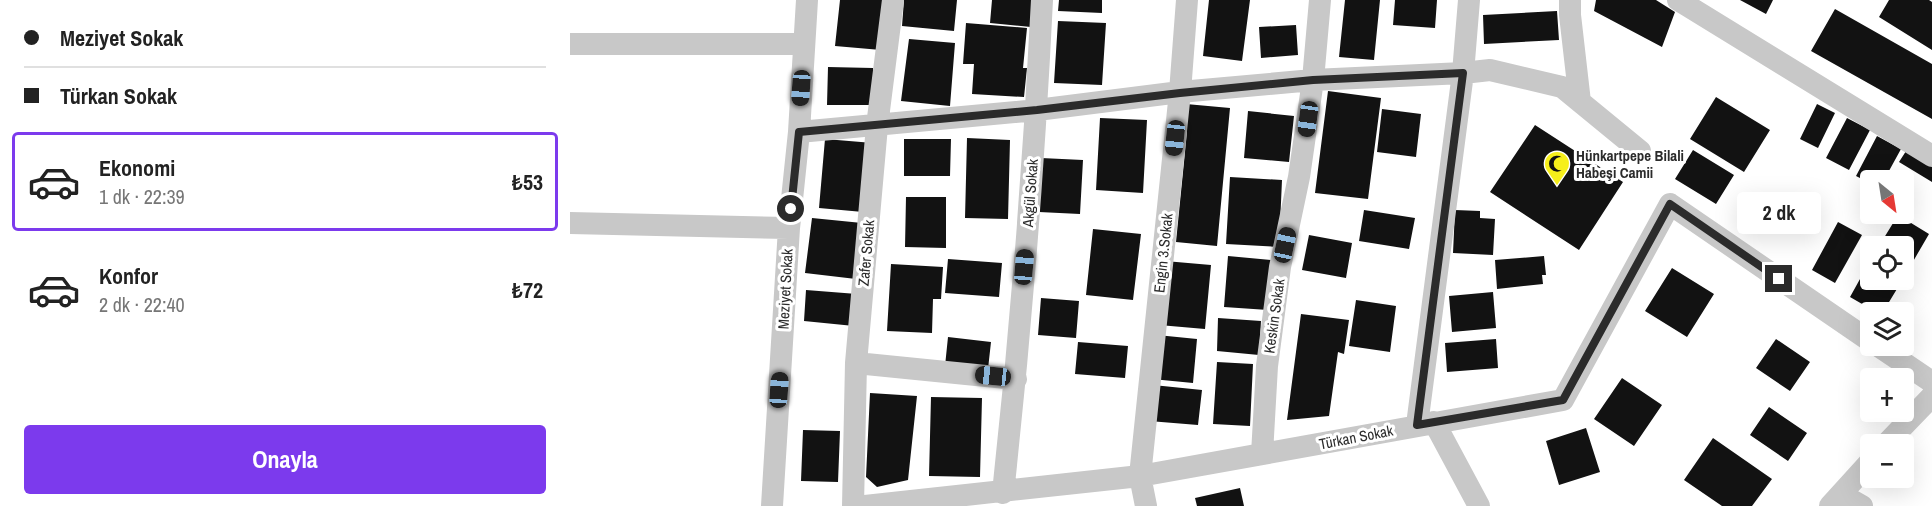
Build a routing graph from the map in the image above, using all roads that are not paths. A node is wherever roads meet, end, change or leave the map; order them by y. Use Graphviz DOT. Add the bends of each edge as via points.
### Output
graph roads {
  1 [pos="807,0"];
  2 [pos="893,0"];
  3 [pos="1042,0"];
  4 [pos="1187,0"];
  5 [pos="1320,0"];
  6 [pos="1468,0"];
  7 [pos="1570,0"];
  8 [pos="1686,2"];
  9 [pos="570,44"];
  10 [pos="804,44"];
  11 [pos="1463,73"];
  12 [pos="1313,80"];
  13 [pos="1180,93"];
  14 [pos="1580,102"];
  15 [pos="1037,110"];
  16 [pos="877,126"];
  17 [pos="799,132"];
  18 [pos="1640,151"];
  19 [pos="1932,156"];
  20 [pos="570,224"];
  21 [pos="789,228"];
  22 [pos="1860,333"];
  23 [pos="1893,356"];
  24 [pos="856,363"];
  25 [pos="1016,379"];
  26 [pos="1932,382"];
  27 [pos="1932,396"];
  28 [pos="1425,424"];
  29 [pos="1896,434"];
  30 [pos="1262,454"];
  31 [pos="1860,473"];
  32 [pos="1140,476"];
  33 [pos="1003,493"];
  34 [pos="1836,500"];
  35 [pos="772,506"];
  36 [pos="853,506"];
  37 [pos="865,506"];
  38 [pos="1146,506"];
  39 [pos="1479,506"];
  40 [pos="1862,506"];
  1 -- 10 [label="street, Meziyet Sokak"];
  2 -- 16 [label="street, Zafer Sokak"];
  3 -- 15 [label="street, Akgül Sokak"];
  4 -- 13 [label="street, Engin 3.Sokak"];
  5 -- 12 [label="street, Keskin Sokak"];
  6 -- 11 [label="street"];
  7 -- 14 [label="street"];
  8 -- 19 [label="street"];
  9 -- 10 [label="street"];
  10 -- 17 [label="street, Meziyet Sokak"];
  11 -- 12 [label="street"];
  11 -- 14 [label="street" via="1490,70 1562,87"];
  11 -- 28 [label="street"];
  12 -- 13 [label="street"];
  12 -- 30 [label="street, Keskin Sokak" via="1299,177 1280,267 1267,366"];
  13 -- 15 [label="street"];
  13 -- 32 [label="street, Engin 3.Sokak"];
  14 -- 18 [label="street"];
  15 -- 16 [label="street"];
  15 -- 25 [label="street, Akgül Sokak"];
  16 -- 17 [label="street"];
  16 -- 24 [label="street, Zafer Sokak"];
  17 -- 21 [label="street, Meziyet Sokak"];
  20 -- 21 [label="street"];
  21 -- 35 [label="street, Meziyet Sokak"];
  22 -- 28 [label="street, Türkan Sokak" via="1670,204 1563,400"];
  23 -- 26 [label="street"];
  24 -- 25 [label="street"];
  24 -- 36 [label="street, Zafer Sokak"];
  25 -- 33 [label="street, Akgül Sokak"];
  27 -- 29 [label="street"];
  28 -- 30 [label="street, Türkan Sokak"];
  28 -- 39 [label="street"];
  30 -- 32 [label="street, Türkan Sokak"];
  31 -- 34 [label="street"];
  32 -- 33 [label="street, Türkan Sokak"];
  32 -- 38 [label="street, Engin 3.Sokak"];
  33 -- 37 [label="street, Türkan Sokak"];
  34 -- 40 [label="street"];
}
